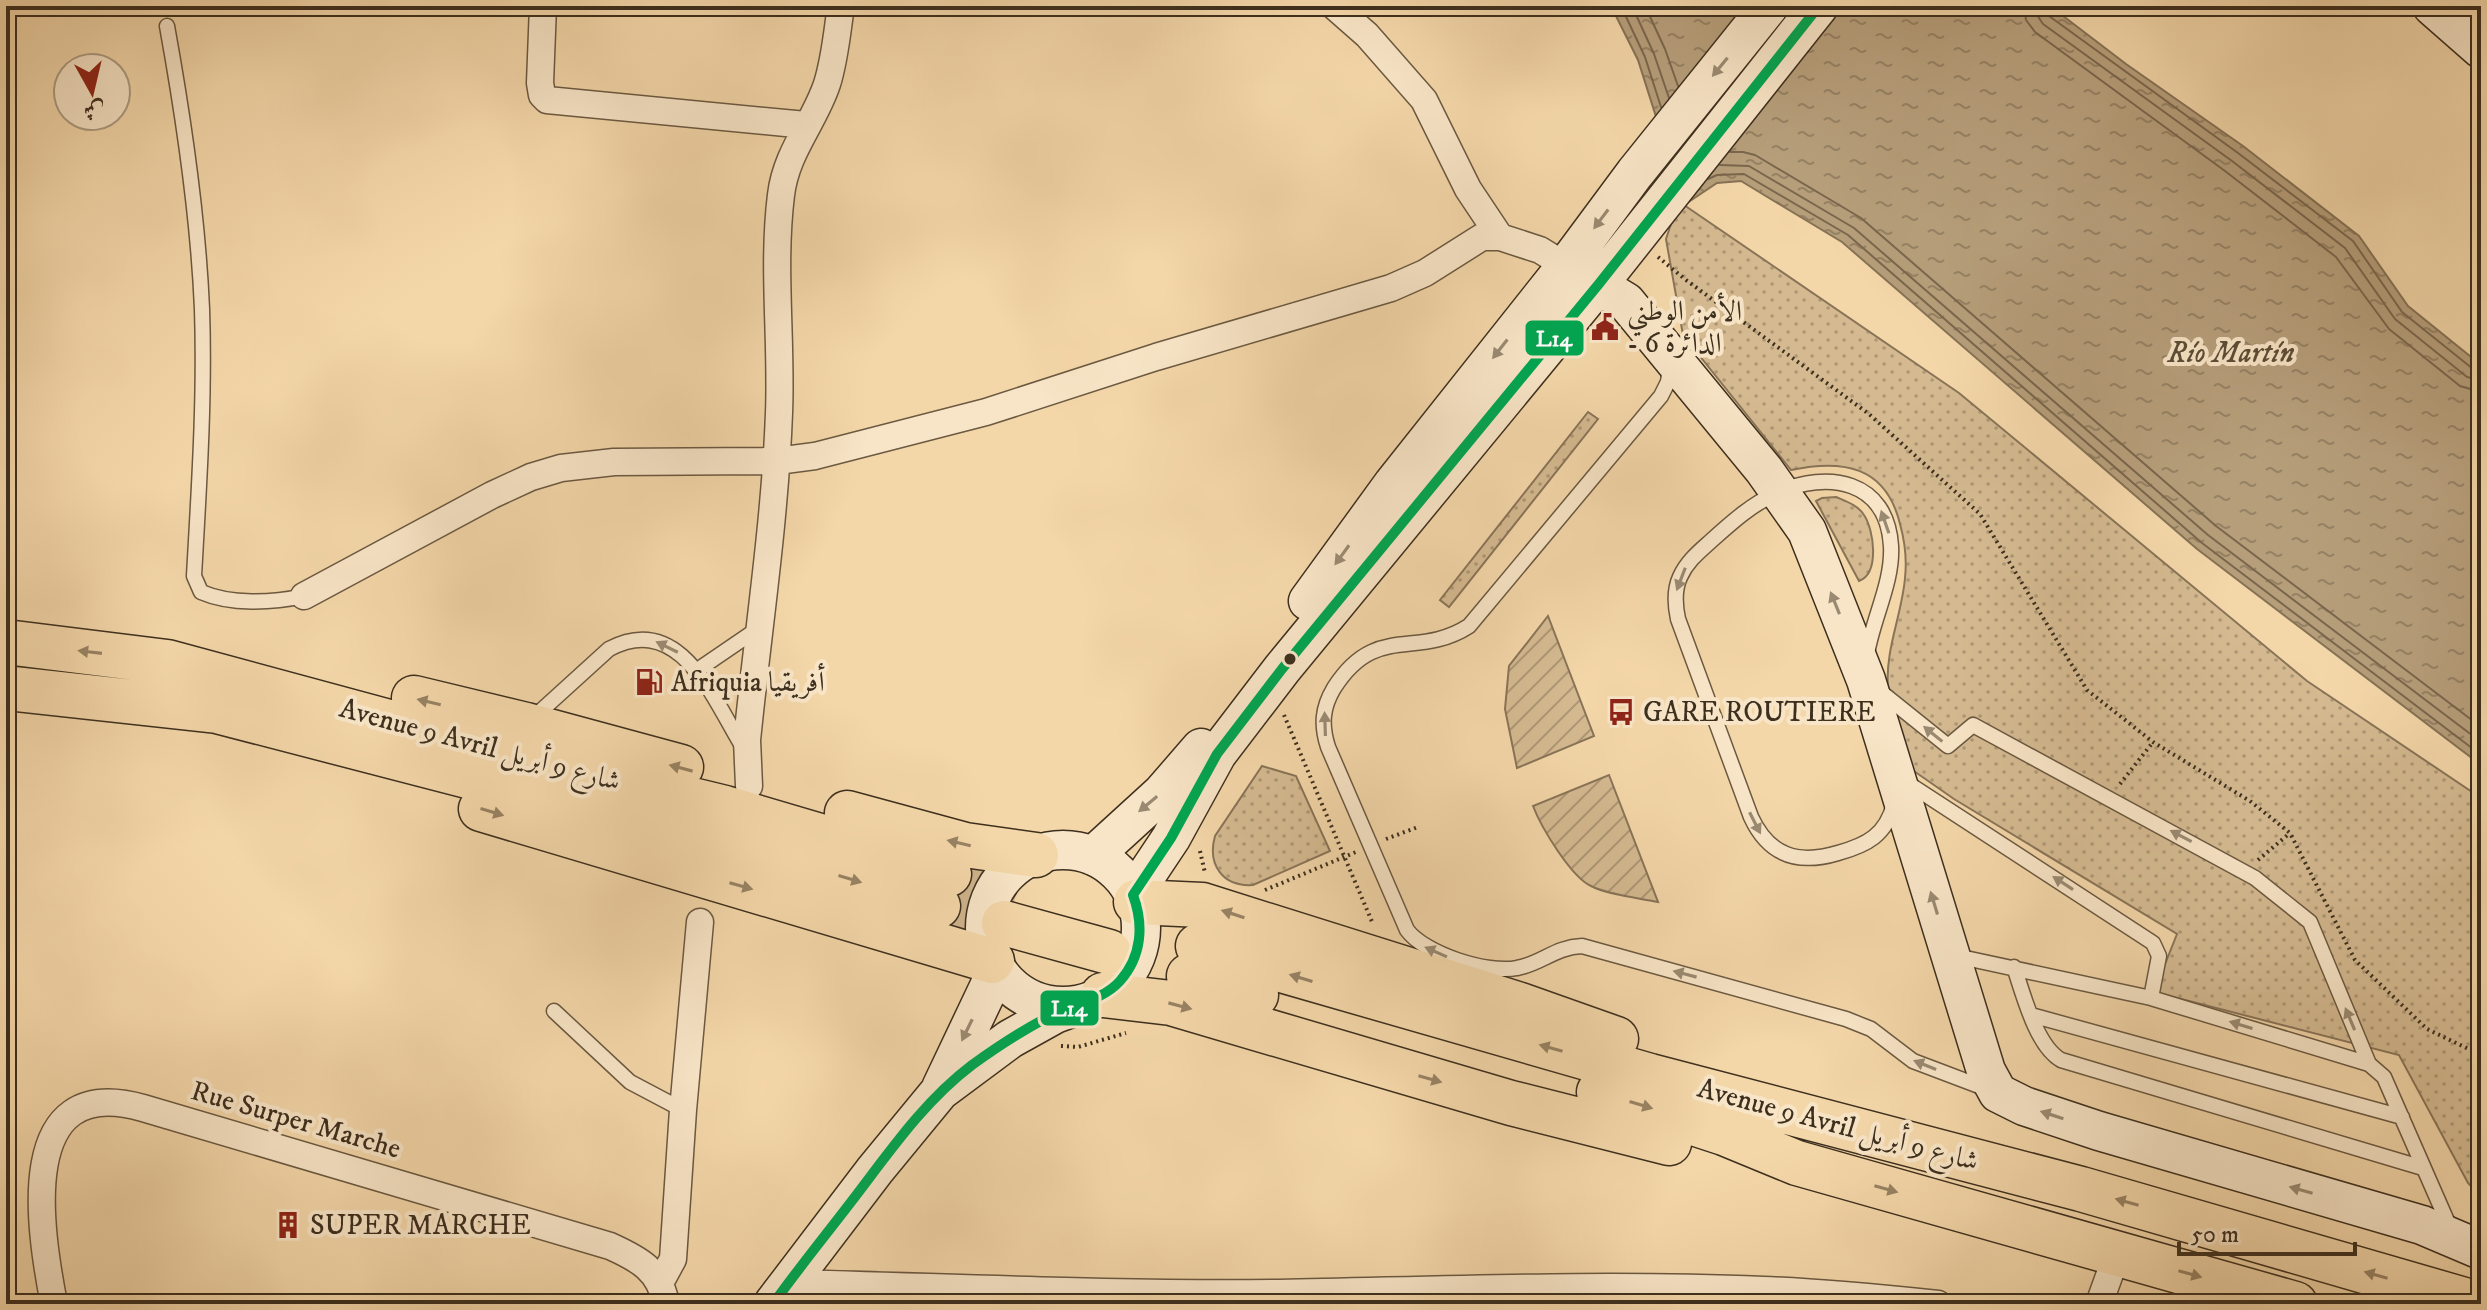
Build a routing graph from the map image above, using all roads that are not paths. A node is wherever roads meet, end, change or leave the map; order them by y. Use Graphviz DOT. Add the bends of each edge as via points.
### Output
graph roads {
  1 [pos="543,6"];
  2 [pos="841,6"];
  3 [pos="1334,6"];
  4 [pos="1769,6"];
  5 [pos="1819,6"];
  6 [pos="2432,6"];
  7 [pos="167,26"];
  8 [pos="2481,49"];
  9 [pos="806,125"];
  10 [pos="1500,237"];
  11 [pos="1582,275"];
  12 [pos="1665,351"];
  13 [pos="777,461"];
  14 [pos="1780,491"];
  15 [pos="304,596"];
  16 [pos="759,628"];
  17 [pos="6,642"];
  18 [pos="167,662"];
  19 [pos="696,671"];
  20 [pos="1866,680"];
  21 [pos="6,688"];
  22 [pos="122,701"];
  23 [pos="526,725"];
  24 [pos="748,769"];
  25 [pos="1895,776"];
  26 [pos="1036,855"];
  27 [pos="1093,856"];
  28 [pos="1124,919"];
  29 [pos="700,922"];
  30 [pos="1002,937"];
  31 [pos="1949,955"];
  32 [pos="2014,967"];
  33 [pos="2151,998"];
  34 [pos="1092,999"];
  35 [pos="554,1011"];
  36 [pos="2031,1015"];
  37 [pos="2369,1064"];
  38 [pos="940,1091"];
  39 [pos="1998,1093"];
  40 [pos="683,1110"];
  41 [pos="1780,1110"];
  42 [pos="2402,1117"];
  43 [pos="1797,1163"];
  44 [pos="2423,1168"];
  45 [pos="2468,1245"];
  46 [pos="2117,1254"];
  47 [pos="780,1293"];
  48 [pos="663,1294"];
  49 [pos="1694,1296"];
  50 [pos="1287,1298"];
  51 [pos="54,1304"];
  52 [pos="1938,1304"];
  53 [pos="2099,1304"];
  54 [pos="2295,1304"];
  55 [pos="2478,1304"];
  1 -- 9 [label="street" via="540,83 547,100"];
  2 -- 9 [label="street" via="827,84"];
  3 -- 10 [label="street" via="1424,100 1468,189"];
  4 -- 11 [label="street, one-way" via="1635,173"];
  5 -- 11 [label="street" via="1668,195"];
  6 -- 8 [label="street"];
  7 -- 15 [label="lane" via="190,174 202,310 194,576 201,592 211,596 264,601"];
  9 -- 13 [label="street" via="785,171 781,195"];
  10 -- 11 [label="street" via="1540,250"];
  10 -- 13 [label="street" via="1482,237 1425,273 1373,293 986,412 826,454"];
  11 -- 12 [label="street" via="1626,302"];
  11 -- 27 [label="street, one-way" via="1393,484 1213,734 1162,793"];
  11 -- 28 [label="street" via="1227,742"];
  12 -- 14 [label="street"];
  39 -- 12 [label="lane, one-way" via="1913,1061 1871,1029 1846,1019 1582,946 1502,969 1428,950 1407,930 1328,747 1323,730 1327,700 1346,670 1365,653 1456,635 1481,614 1661,396 1670,368"];
  13 -- 15 [label="street" via="614,462 561,468 492,495"];
  13 -- 16 [label="street"];
  20 -- 14 [label="street, one-way" via="1807,531"];
  20 -- 14 [label="lane, one-way" via="1870,637 1889,570 1888,524 1866,492 1848,484 1829,480"];
  14 -- 25 [label="lane, one-way" via="1738,516 1694,556 1679,581 1676,600 1678,619 1751,817 1769,843 1787,855 1808,860 1848,851 1872,841 1886,825 1894,805"];
  16 -- 19 [label="lane"];
  16 -- 24 [label="street"];
  18 -- 17 [label="highway, Avenue 9 Avril شارع 9 أبريل, one-way"];
  22 -- 18 [label="highway, Avenue 9 Avril شارع 9 أبريل, one-way" via="217,711 785,860 944,890 725,808"];
  23 -- 18 [label="highway, one-way" via="256,666"];
  19 -- 23 [label="lane, one-way" via="672,646 644,639 623,642"];
  19 -- 24 [label="lane"];
  20 -- 25 [label="street"];
  37 -- 20 [label="lane, one-way" via="2310,922 2244,872 1973,725 1948,746"];
  21 -- 22 [label="highway, Avenue 9 Avril شارع 9 أبريل"];
  22 -- 30 [label="highway, one-way"];
  24 -- 23 [label="highway, one-way"];
  26 -- 24 [label="highway, one-way" via="965,845"];
  31 -- 25 [label="street, one-way"];
  33 -- 25 [label="lane, one-way" via="2159,956 2153,943"];
  26 -- 27 [label="street" via="1074,851"];
  26 -- 30 [label="street" via="1012,869 992,895 985,926"];
  27 -- 28 [label="street" via="1123,879"];
  28 -- 30 [label="highway"];
  28 -- 34 [label="street" via="1141,928 1135,958 1118,983"];
  41 -- 28 [label="highway, one-way" via="1629,1044 1520,1005 1202,905"];
  29 -- 40 [label="street"];
  30 -- 34 [label="street" via="1014,989 1036,1002"];
  30 -- 38 [label="street, one-way"];
  31 -- 32 [label="lane"];
  31 -- 39 [label="street"];
  32 -- 33 [label="lane"];
  32 -- 36 [label="lane"];
  37 -- 33 [label="lane, one-way"];
  34 -- 38 [label="street" via="1010,1039"];
  34 -- 43 [label="highway, one-way" via="1171,1003 1511,1103 1688,1148"];
  35 -- 40 [label="lane" via="630,1082"];
  36 -- 42 [label="lane"];
  36 -- 44 [label="lane" via="2049,1052 2061,1060"];
  37 -- 42 [label="lane" via="2384,1077"];
  38 -- 47 [label="street"];
  45 -- 39 [label="street, one-way" via="2422,1225 2099,1131"];
  40 -- 48 [label="street" via="673,1259"];
  41 -- 43 [label="highway, Avenue 9 Avril شارع 9 أبريل, one-way" via="1193,961 1724,1133"];
  55 -- 41 [label="highway, Avenue 9 Avril شارع 9 أبريل, one-way" via="2081,1189"];
  42 -- 44 [label="lane"];
  43 -- 46 [label="highway, Avenue 9 Avril شارع 9 أبريل, one-way"];
  44 -- 45 [label="lane"];
  46 -- 53 [label="street"];
  46 -- 54 [label="highway, Avenue 9 Avril شارع 9 أبريل, one-way"];
  47 -- 50 [label="street" via="1079,1291"];
  48 -- 51 [label="street, Rue Surper Marche" via="652,1270 610,1246 108,1102 74,1113 60,1126 44,1159 42,1231"];
  49 -- 50 [label="street" via="1447,1288"];
  49 -- 52 [label="street" via="1808,1292"];
}
